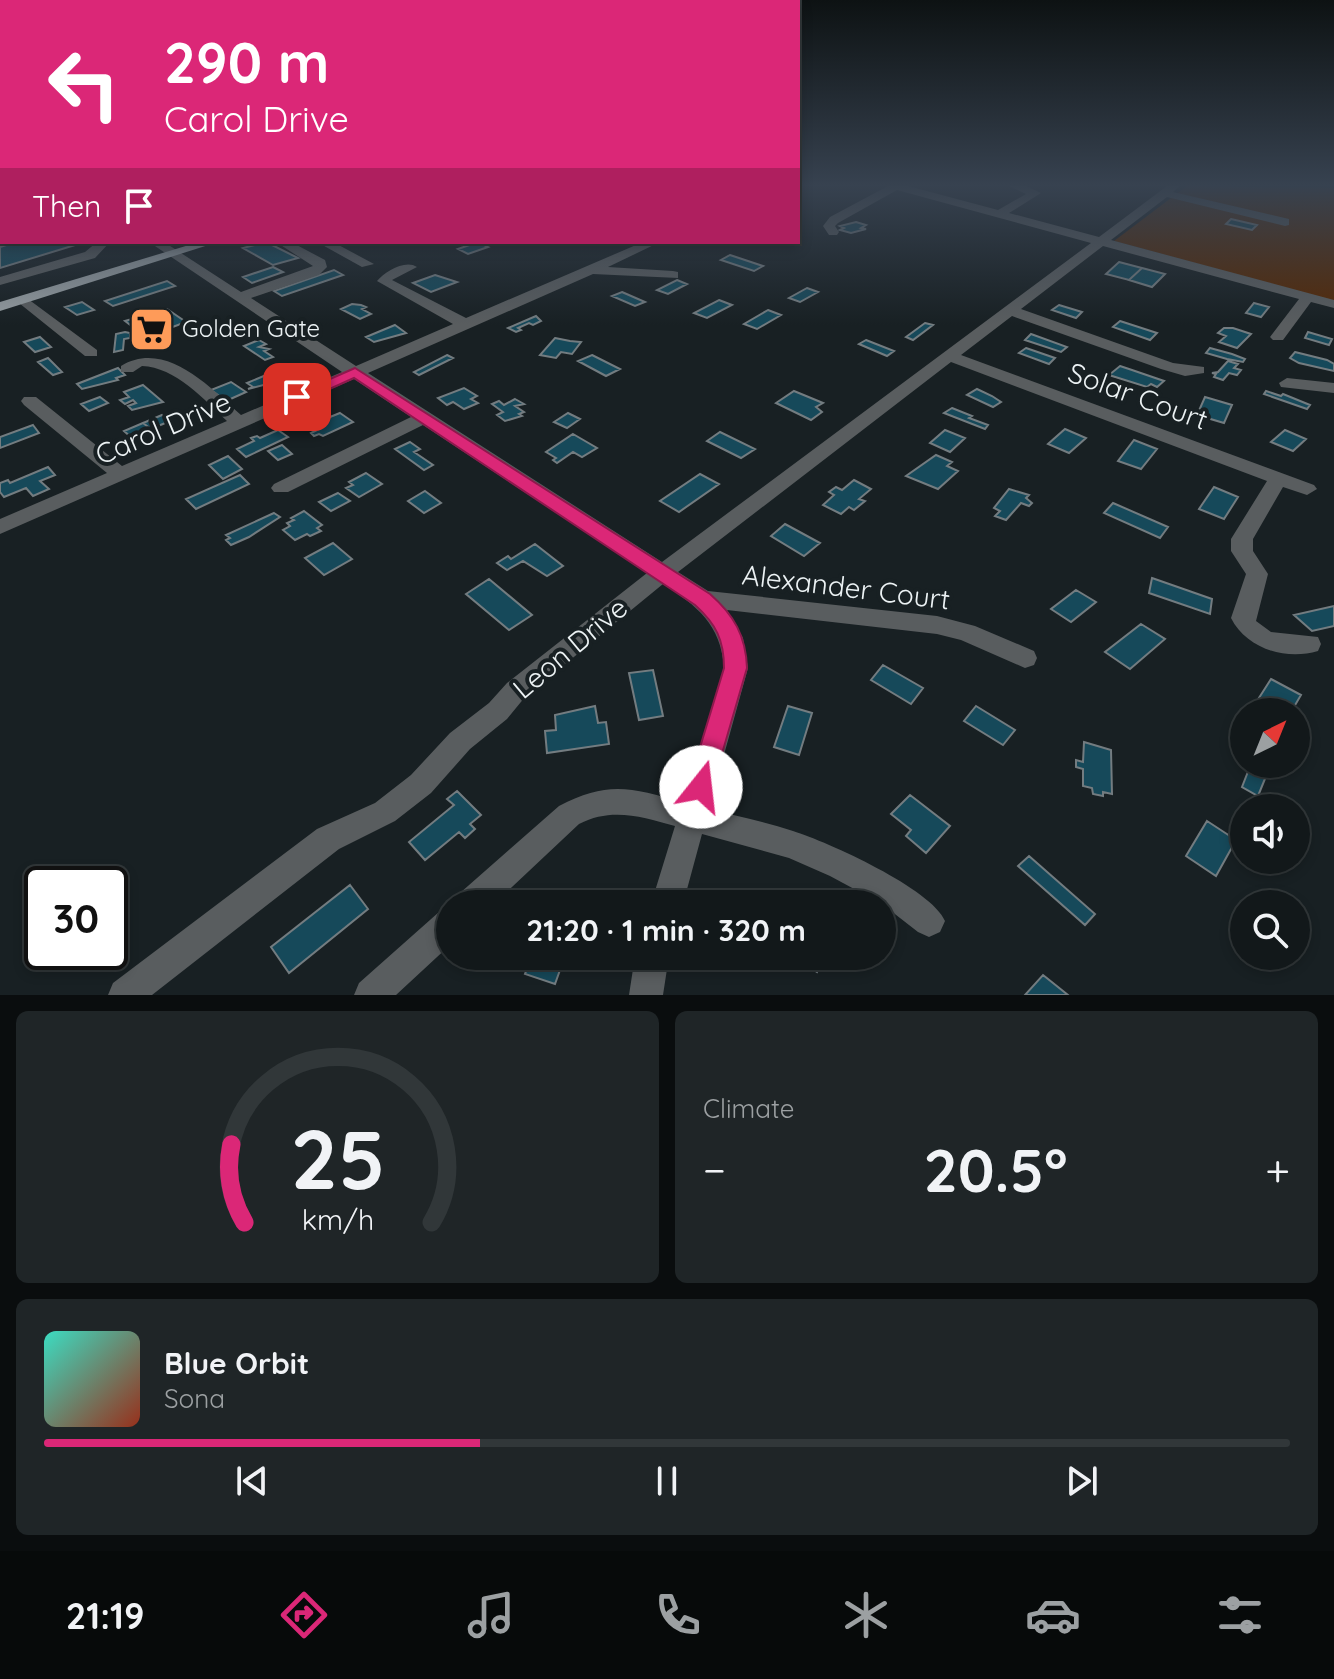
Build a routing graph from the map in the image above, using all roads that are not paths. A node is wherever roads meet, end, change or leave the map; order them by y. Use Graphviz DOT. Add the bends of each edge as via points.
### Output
graph roads {
  1 [pos="1069,232"];
  2 [pos="1112,232"];
  3 [pos="1101,241"];
  4 [pos="102,244"];
  5 [pos="158,244"];
  6 [pos="206,244"];
  7 [pos="286,244"];
  8 [pos="327,244"];
  9 [pos="648,244"];
  10 [pos="174,254"];
  11 [pos="367,264"];
  12 [pos="410,267"];
  13 [pos="590,270"];
  14 [pos="673,275"];
  15 [pos="0,281"];
  16 [pos="240,297"];
  17 [pos="1308,297"];
  18 [pos="24,300"];
  19 [pos="1334,304"];
  20 [pos="0,307"];
  21 [pos="1010,310"];
  22 [pos="465,324"];
  23 [pos="1278,337"];
  24 [pos="91,353"];
  25 [pos="949,356"];
  26 [pos="127,369"];
  27 [pos="1198,370"];
  28 [pos="355,372"];
  29 [pos="1287,383"];
  30 [pos="1334,388"];
  31 [pos="30,401"];
  32 [pos="424,417"];
  33 [pos="239,423"];
  34 [pos="120,474"];
  35 [pos="1279,478"];
  36 [pos="281,488"];
  37 [pos="1307,489"];
  38 [pos="0,527"];
  39 [pos="662,573"];
  40 [pos="703,599"];
  41 [pos="1309,644"];
  42 [pos="1025,658"];
  43 [pos="692,817"];
  44 [pos="486,890"];
  45 [pos="671,890"];
  46 [pos="929,921"];
  47 [pos="436,936"];
  48 [pos="650,970"];
  49 [pos="125,995"];
  50 [pos="371,995"];
  51 [pos="646,995"];
  1 -- 3 [label="street"];
  2 -- 3 [label="street, Leon Drive"];
  3 -- 17 [label="street"];
  3 -- 21 [label="street, Leon Drive"];
  4 -- 15 [label="street" via="90,255"];
  5 -- 10 [label="street"];
  6 -- 10 [label="main road"];
  7 -- 16 [label="street" via="320,267"];
  8 -- 11 [label="street"];
  9 -- 13 [label="street, Carol Drive"];
  10 -- 16 [label="street"];
  10 -- 18 [label="main road"];
  12 -- 22 [label="street" via="384,281"];
  13 -- 14 [label="street"];
  13 -- 22 [label="street, Carol Drive"];
  16 -- 28 [label="street"];
  17 -- 19 [label="street"];
  17 -- 23 [label="street"];
  18 -- 20 [label="main road"];
  18 -- 24 [label="street"];
  21 -- 25 [label="street, Leon Drive"];
  21 -- 27 [label="street" via="1167,366"];
  22 -- 28 [label="street, Carol Drive"];
  25 -- 35 [label="street, Solar Court"];
  25 -- 39 [label="street, Leon Drive"];
  26 -- 33 [label="street" via="146,361 172,368"];
  28 -- 32 [label="street"];
  28 -- 33 [label="street, Carol Drive"];
  29 -- 30 [label="street"];
  31 -- 34 [label="street"];
  32 -- 36 [label="street"];
  32 -- 39 [label="street"];
  33 -- 34 [label="street, Carol Drive"];
  34 -- 38 [label="street, Carol Drive"];
  35 -- 37 [label="street, Solar Court"];
  35 -- 41 [label="street" via="1240,545 1257,574 1245,624 1264,639"];
  39 -- 40 [label="street"];
  39 -- 49 [label="street, Leon Drive" via="516,690 409,794 385,812 328,839"];
  40 -- 42 [label="street, Alexander Court" via="937,625"];
  40 -- 43 [label="street" via="729,629 736,668"];
  43 -- 44 [label="street" via="628,800 588,805 569,815"];
  43 -- 45 [label="street"];
  43 -- 46 [label="street" via="793,845 841,866"];
  47 -- 50 [label="street"];
  48 -- 51 [label="street"];
}
